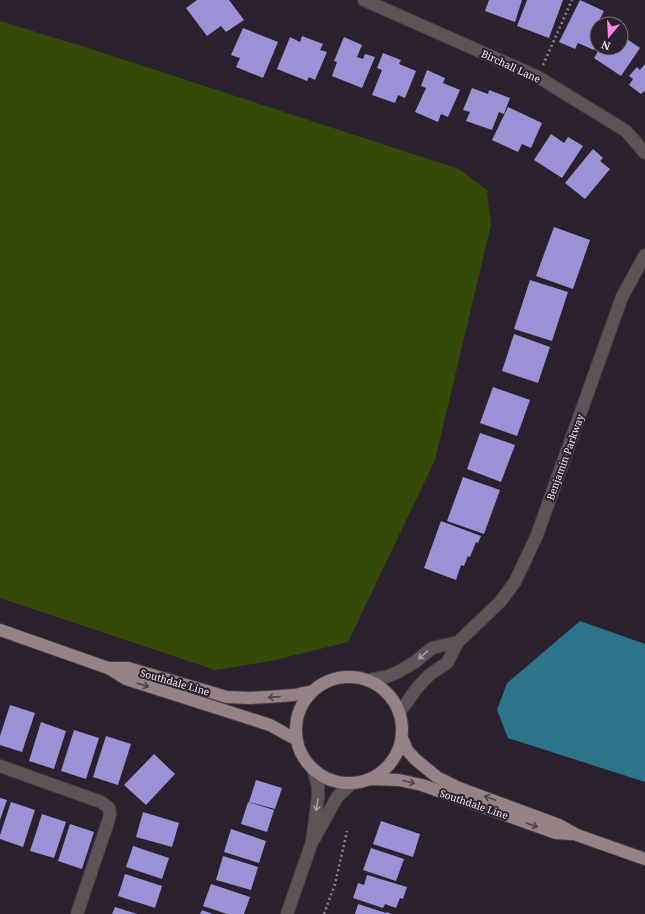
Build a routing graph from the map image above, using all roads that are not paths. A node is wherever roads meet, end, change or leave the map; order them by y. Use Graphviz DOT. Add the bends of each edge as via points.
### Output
graph roads {
  1 [pos="364,0"];
  2 [pos="645,153"];
  3 [pos="645,255"];
  4 [pos="0,630"];
  5 [pos="458,642"];
  6 [pos="108,668"];
  7 [pos="368,680"];
  8 [pos="313,691"];
  9 [pos="399,713"];
  10 [pos="402,738"];
  11 [pos="297,740"];
  12 [pos="0,766"];
  13 [pos="313,769"];
  14 [pos="371,779"];
  15 [pos="351,784"];
  16 [pos="577,835"];
  17 [pos="312,842"];
  18 [pos="645,859"];
  19 [pos="78,914"];
  20 [pos="288,914"];
  1 -- 2 [label="street, Birchall Lane" via="538,77 626,131"];
  3 -- 5 [label="street, Benjamin Parkway" via="622,297 527,558 515,582 500,602"];
  4 -- 6 [label="main road, Southdale Line"];
  5 -- 7 [label="street, one-way" via="432,648 398,672"];
  5 -- 9 [label="street, Benjamin Parkway" via="448,663 429,675"];
  8 -- 6 [label="main road, Southdale Line, one-way" via="268,697 227,697 128,668"];
  6 -- 11 [label="main road, Southdale Line, one-way" via="126,679 270,725"];
  7 -- 8 [label="main road" via="351,677 334,679"];
  7 -- 9 [label="main road" via="382,689 395,703"];
  8 -- 11 [label="main road" via="298,713 295,730"];
  9 -- 10 [label="main road"];
  10 -- 14 [label="main road" via="396,756 384,770"];
  16 -- 10 [label="main road, Southdale Line, one-way" via="559,825 459,788 437,777 415,759 407,750"];
  11 -- 13 [label="main road" via="303,757"];
  12 -- 19 [label="street" via="101,802 109,808 109,820"];
  13 -- 15 [label="main road" via="334,781"];
  13 -- 17 [label="street, one-way" via="318,797"];
  14 -- 15 [label="main road"];
  14 -- 16 [label="main road, Southdale Line, one-way" via="399,780 422,785 556,833"];
  15 -- 17 [label="street" via="337,798"];
  16 -- 18 [label="main road, Southdale Line"];
  17 -- 20 [label="street"];
}
